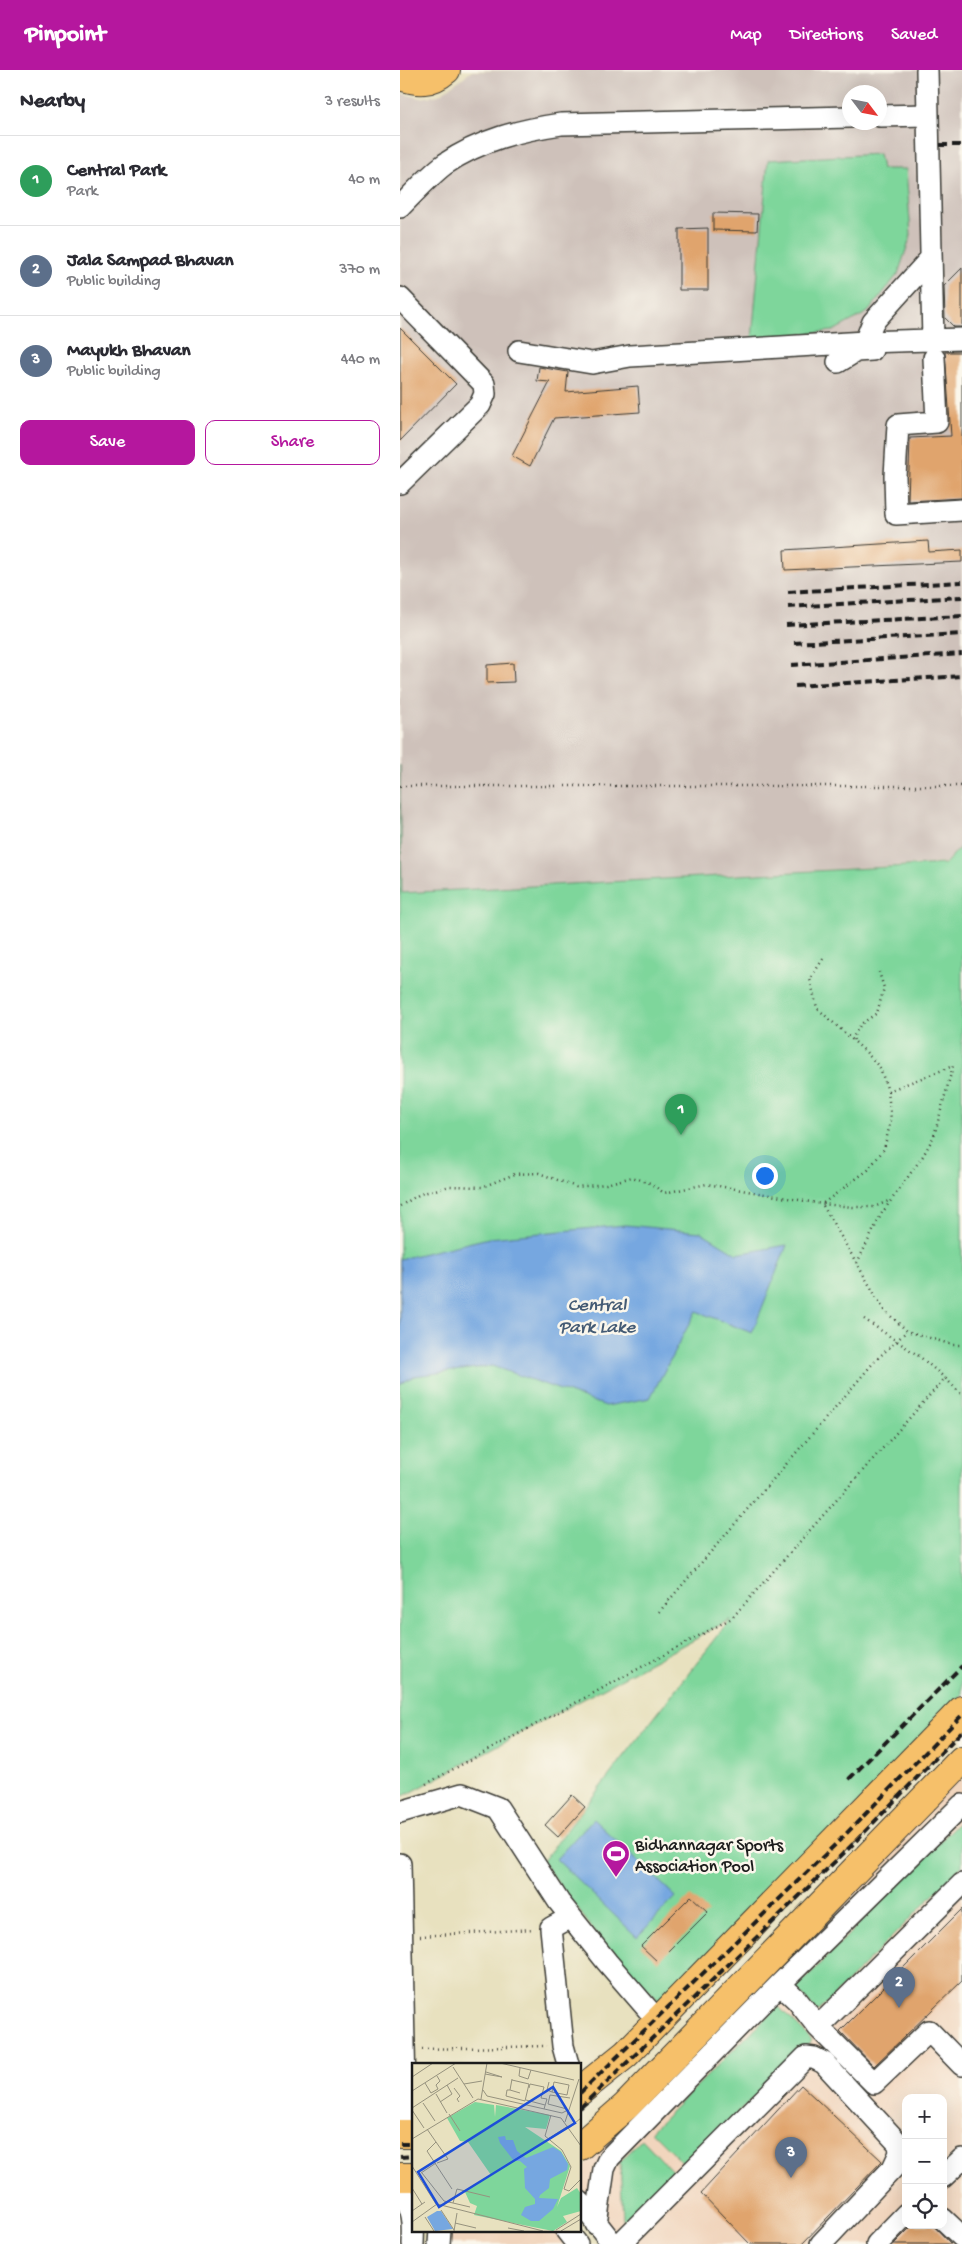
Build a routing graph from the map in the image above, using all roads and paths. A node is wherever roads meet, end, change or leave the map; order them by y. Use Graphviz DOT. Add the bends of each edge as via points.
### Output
graph roads {
  1 [pos="446,70"];
  2 [pos="927,70"];
  3 [pos="400,76"];
  4 [pos="927,115"];
  5 [pos="887,116"];
  6 [pos="842,117"];
  7 [pos="400,207"];
  8 [pos="931,258"];
  9 [pos="400,298"];
  10 [pos="962,339"];
  11 [pos="865,342"];
  12 [pos="962,344"];
  13 [pos="933,347"];
  14 [pos="519,351"];
  15 [pos="838,362"];
  16 [pos="400,483"];
  17 [pos="962,510"];
  18 [pos="400,786"];
  19 [pos="962,786"];
  20 [pos="823,960"];
  21 [pos="879,972"];
  22 [pos="854,1041"];
  23 [pos="888,1091"];
  24 [pos="891,1200"];
  25 [pos="822,1204"];
  26 [pos="400,1206"];
  27 [pos="857,1264"];
  28 [pos="864,1318"];
  29 [pos="907,1331"];
  30 [pos="896,1341"];
  31 [pos="962,1345"];
  32 [pos="945,1378"];
  33 [pos="962,1395"];
  34 [pos="659,1612"];
  35 [pos="962,1710"];
  36 [pos="962,1760"];
  37 [pos="419,1788"];
  38 [pos="962,1805"];
  39 [pos="400,1812"];
  40 [pos="400,1864"];
  41 [pos="962,1884"];
  42 [pos="780,1896"];
  43 [pos="571,1917"];
  44 [pos="806,1920"];
  45 [pos="551,1928"];
  46 [pos="402,1937"];
  47 [pos="780,1984"];
  48 [pos="658,2021"];
  49 [pos="818,2027"];
  50 [pos="405,2050"];
  51 [pos="565,2055"];
  52 [pos="962,2065"];
  53 [pos="581,2091"];
  54 [pos="407,2134"];
  55 [pos="581,2145"];
  56 [pos="962,2159"];
  57 [pos="947,2173"];
  58 [pos="400,2192"];
  59 [pos="581,2203"];
  60 [pos="412,2213"];
  61 [pos="902,2218"];
  62 [pos="947,2222"];
  63 [pos="596,2224"];
  64 [pos="568,2232"];
  65 [pos="962,2237"];
  66 [pos="577,2244"];
  67 [pos="613,2244"];
  68 [pos="620,2244"];
  69 [pos="821,2244"];
  70 [pos="877,2244"];
  1 -- 3 [label="main road" via="431,81 413,81"];
  2 -- 4 [label="street"];
  4 -- 5 [label="street"];
  4 -- 8 [label="street"];
  6 -- 7 [label="street" via="561,124 523,129 483,143 444,165"];
  8 -- 11 [label="street" via="873,322"];
  8 -- 13 [label="street"];
  9 -- 16 [label="street" via="484,384 485,394 480,405"];
  10 -- 13 [label="street"];
  11 -- 13 [label="street"];
  11 -- 14 [label="street" via="630,356 592,362"];
  12 -- 15 [label="street" via="856,351"];
  13 -- 17 [label="street" via="938,422 898,425 896,514"];
  18 -- 19 [label="path"];
  20 -- 22 [label="path" via="810,979 817,1008"];
  21 -- 22 [label="path" via="884,988 877,1013 861,1024"];
  22 -- 23 [label="path" via="880,1068"];
  23 -- 24 [label="path" via="953,1066 934,1136"];
  23 -- 25 [label="path" via="890,1120 884,1149 868,1170"];
  24 -- 25 [label="path" via="874,1207"];
  24 -- 27 [label="path"];
  25 -- 26 [label="path" via="707,1184 664,1193 650,1183 632,1177 576,1188 539,1173 515,1174 482,1186 443,1188 420,1194"];
  25 -- 27 [label="path"];
  27 -- 29 [label="path" via="884,1310"];
  28 -- 30 [label="path"];
  29 -- 30 [label="path"];
  29 -- 31 [label="path"];
  30 -- 32 [label="path"];
  30 -- 34 [label="path" via="875,1361"];
  32 -- 33 [label="path"];
  32 -- 37 [label="path" via="732,1618"];
  35 -- 42 [label="main road"];
  36 -- 44 [label="main road"];
  38 -- 47 [label="street"];
  39 -- 43 [label="street" via="462,1794 498,1808"];
  40 -- 46 [label="street"];
  41 -- 49 [label="street"];
  42 -- 44 [label="main road"];
  42 -- 48 [label="main road"];
  43 -- 45 [label="street"];
  43 -- 48 [label="street"];
  44 -- 55 [label="main road" via="626,2106"];
  45 -- 46 [label="path"];
  45 -- 51 [label="street"];
  46 -- 50 [label="street"];
  47 -- 49 [label="street"];
  47 -- 63 [label="street" via="609,2158 604,2169"];
  48 -- 53 [label="main road" via="626,2054"];
  49 -- 52 [label="street" via="874,2083 929,2031"];
  50 -- 51 [label="path"];
  50 -- 54 [label="street"];
  56 -- 57 [label="street"];
  58 -- 60 [label="street"];
  59 -- 63 [label="street"];
  61 -- 70 [label="street"];
  62 -- 65 [label="street"];
  63 -- 67 [label="street"];
  64 -- 66 [label="street"];
  68 -- 69 [label="street" via="806,2057 824,2063 899,2144 900,2154 893,2168"];
}
